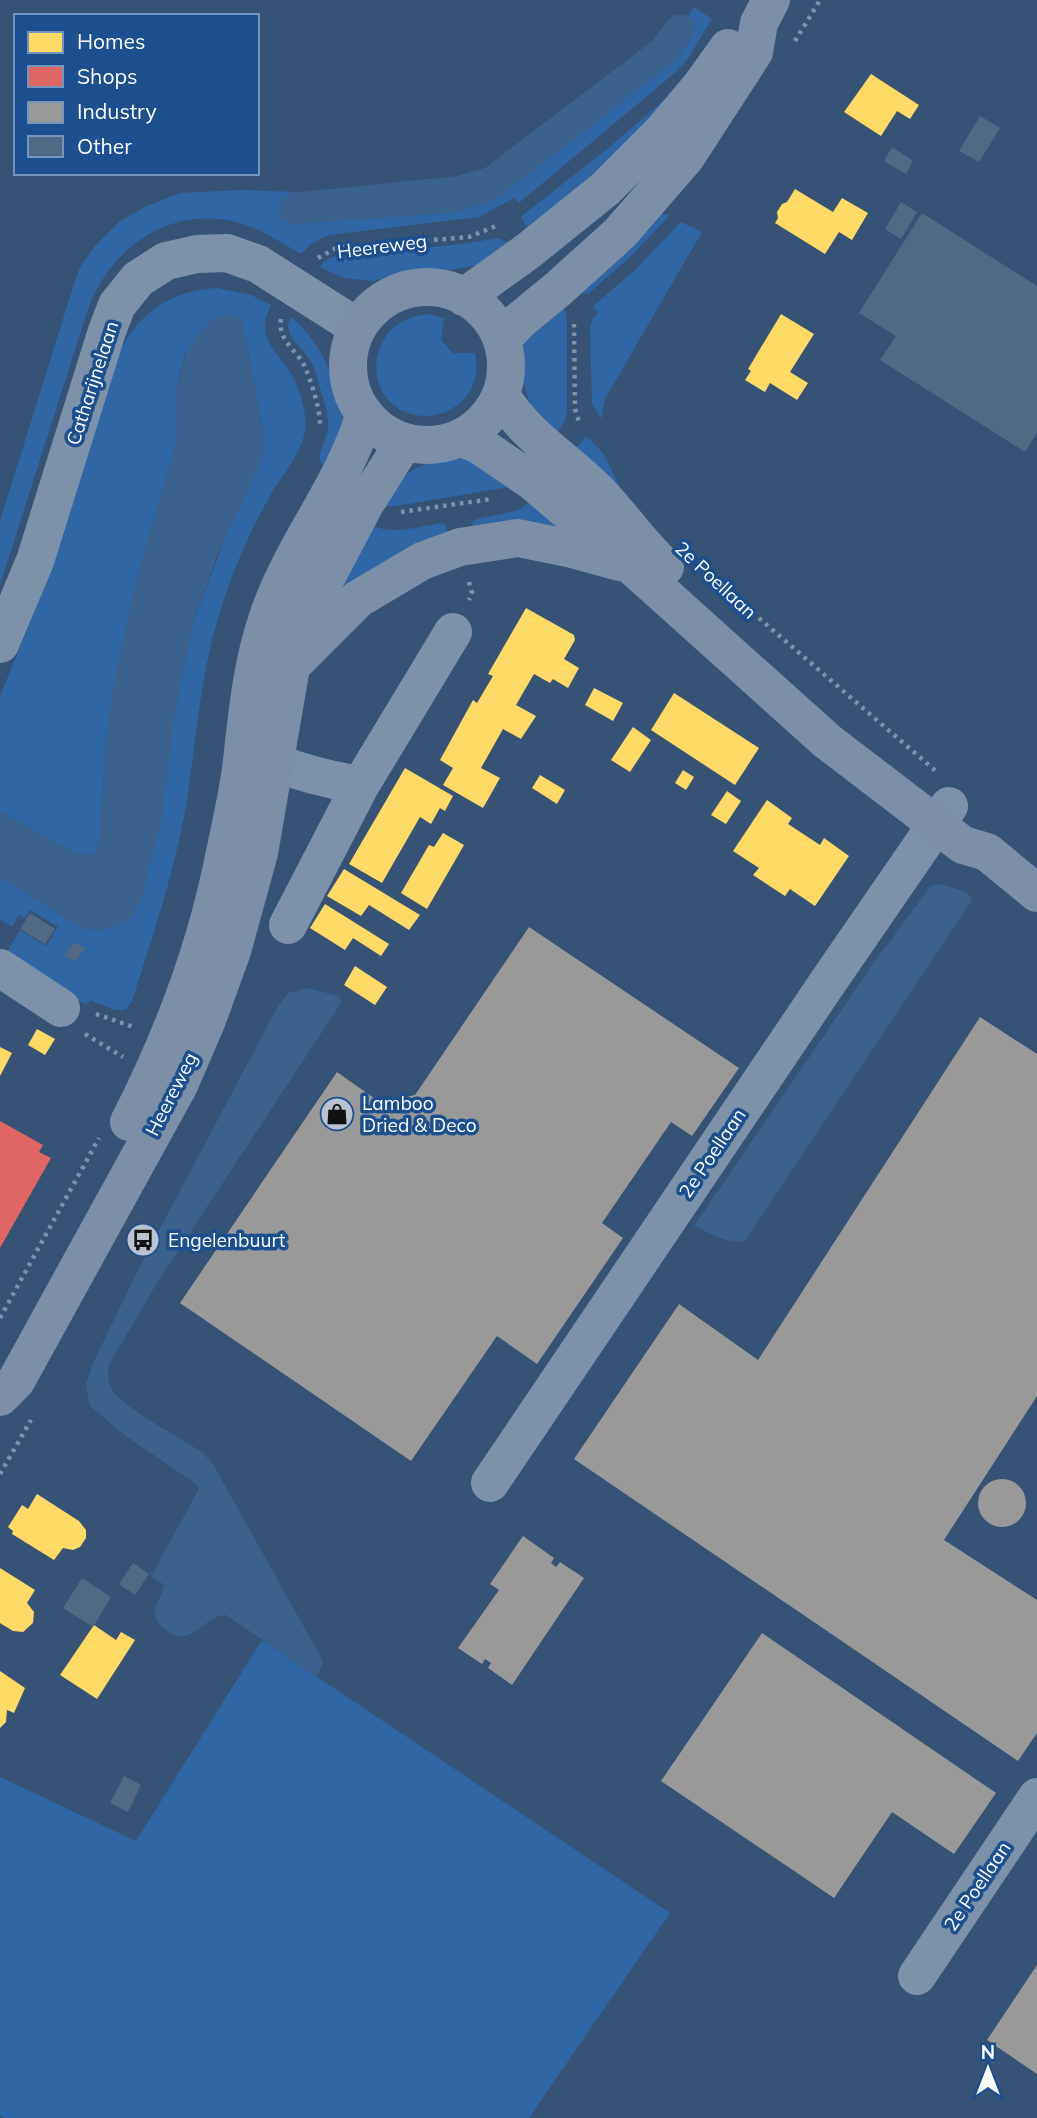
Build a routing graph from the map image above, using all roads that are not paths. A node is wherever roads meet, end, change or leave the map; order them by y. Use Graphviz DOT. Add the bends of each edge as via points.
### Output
graph roads {
  1 [pos="765,11"];
  2 [pos="464,296"];
  3 [pos="357,327"];
  4 [pos="502,340"];
  5 [pos="501,395"];
  6 [pos="364,416"];
  7 [pos="462,438"];
  8 [pos="404,442"];
  9 [pos="631,565"];
  10 [pos="453,632"];
  11 [pos="0,644"];
  12 [pos="291,667"];
  13 [pos="244,735"];
  14 [pos="274,762"];
  15 [pos="360,786"];
  16 [pos="942,802"];
  17 [pos="1037,894"];
  18 [pos="288,925"];
  19 [pos="0,968"];
  20 [pos="61,1008"];
  21 [pos="0,1354"];
  22 [pos="0,1398"];
  23 [pos="490,1483"];
  24 [pos="1037,1797"];
  25 [pos="917,1976"];
  1 -- 2 [label="main road" via="734,38 662,132 605,189"];
  1 -- 4 [label="main road" via="754,52 685,157 620,233"];
  2 -- 3 [label="main road" via="435,288 405,290 369,311"];
  2 -- 4 [label="main road" via="487,314"];
  3 -- 6 [label="main road" via="347,373 352,396"];
  3 -- 11 [label="street, Catharijnelaan" via="258,264 227,253 166,261 138,279 117,305 107,331 35,561"];
  4 -- 5 [label="main road" via="506,377"];
  5 -- 7 [label="main road" via="486,420"];
  5 -- 16 [label="main road, 2e Poellaan" via="512,414 603,497 652,555"];
  6 -- 8 [label="main road" via="382,432"];
  6 -- 13 [label="main road, Heereweg" via="358,437 299,546 268,616 250,687"];
  7 -- 8 [label="main road" via="424,446"];
  7 -- 9 [label="main road, 2e Poellaan" via="532,481"];
  8 -- 12 [label="main road, Heereweg" via="365,503 306,616"];
  9 -- 12 [label="main road" via="518,538 460,547 422,561 358,600"];
  9 -- 16 [label="main road, 2e Poellaan" via="827,741"];
  10 -- 15 [label="street"];
  12 -- 14 [label="main road, Heereweg"];
  13 -- 14 [label="street"];
  13 -- 21 [label="main road, Heereweg" via="225,856 206,928 156,1070"];
  14 -- 15 [label="street"];
  14 -- 22 [label="main road, Heereweg" via="258,853 232,951 179,1085 16,1381"];
  15 -- 18 [label="street"];
  16 -- 17 [label="main road, 2e Poellaan" via="963,845 987,852"];
  16 -- 23 [label="street, 2e Poellaan"];
  19 -- 20 [label="street"];
  24 -- 25 [label="street, 2e Poellaan"];
}
